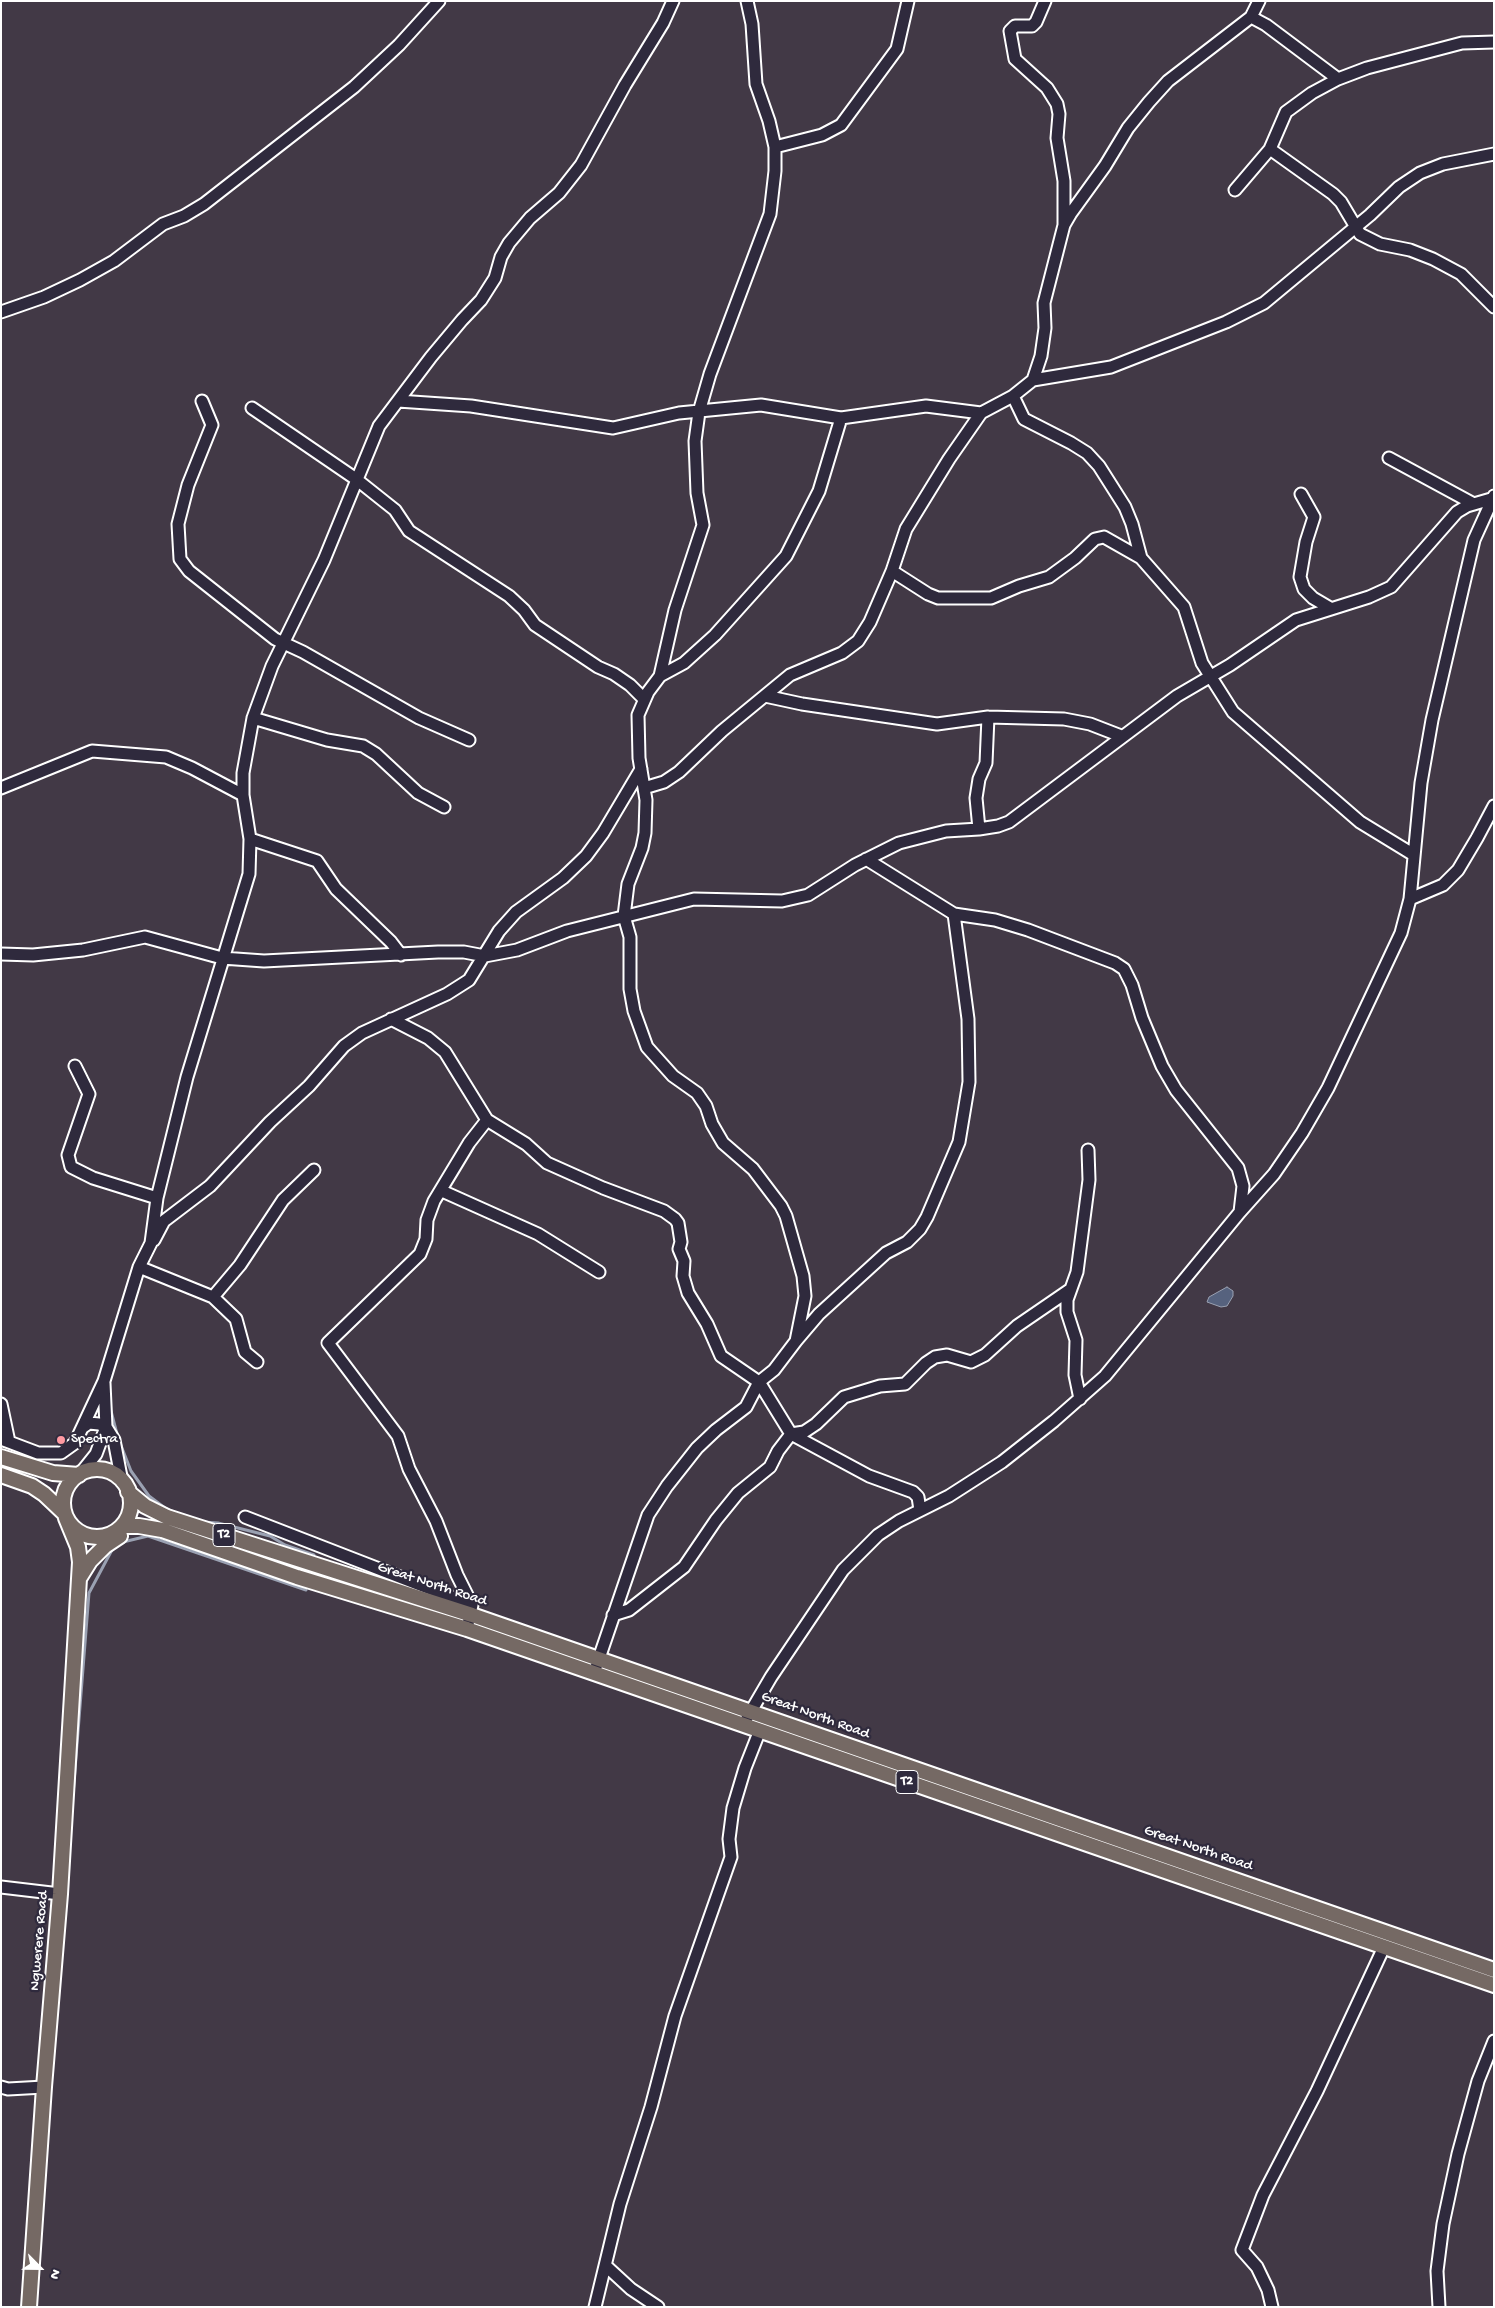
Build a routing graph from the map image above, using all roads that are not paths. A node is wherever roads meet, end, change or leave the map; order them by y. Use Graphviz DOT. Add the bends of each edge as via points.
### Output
graph roads {
  1 [pos="439,1"];
  2 [pos="673,1"];
  3 [pos="747,1"];
  4 [pos="908,1"];
  5 [pos="1046,1"];
  6 [pos="1259,1"];
  7 [pos="1251,17"];
  8 [pos="1494,42"];
  9 [pos="1338,79"];
  10 [pos="775,147"];
  11 [pos="1270,149"];
  12 [pos="1494,154"];
  13 [pos="1235,190"];
  14 [pos="1064,226"];
  15 [pos="1354,227"];
  16 [pos="1494,307"];
  17 [pos="1,312"];
  18 [pos="1033,380"];
  19 [pos="1013,396"];
  20 [pos="202,401"];
  21 [pos="398,401"];
  22 [pos="252,408"];
  23 [pos="699,412"];
  24 [pos="981,413"];
  25 [pos="840,418"];
  26 [pos="1389,458"];
  27 [pos="356,479"];
  28 [pos="1302,494"];
  29 [pos="1492,497"];
  30 [pos="1474,504"];
  31 [pos="1141,558"];
  32 [pos="892,571"];
  33 [pos="1330,608"];
  34 [pos="283,643"];
  35 [pos="660,676"];
  36 [pos="1209,676"];
  37 [pos="765,696"];
  38 [pos="644,698"];
  39 [pos="988,717"];
  40 [pos="253,718"];
  41 [pos="1121,736"];
  42 [pos="469,740"];
  43 [pos="642,769"];
  44 [pos="1,788"];
  45 [pos="644,788"];
  46 [pos="242,795"];
  47 [pos="1494,806"];
  48 [pos="444,807"];
  49 [pos="979,829"];
  50 [pos="250,839"];
  51 [pos="1414,855"];
  52 [pos="866,860"];
  53 [pos="1410,899"];
  54 [pos="954,914"];
  55 [pos="624,916"];
  56 [pos="1,954"];
  57 [pos="401,955"];
  58 [pos="485,956"];
  59 [pos="222,958"];
  60 [pos="391,1019"];
  61 [pos="75,1066"];
  62 [pos="487,1120"];
  63 [pos="1088,1150"];
  64 [pos="314,1170"];
  65 [pos="442,1191"];
  66 [pos="157,1198"];
  67 [pos="1240,1212"];
  68 [pos="152,1243"];
  69 [pos="139,1267"];
  70 [pos="599,1272"];
  71 [pos="1071,1289"];
  72 [pos="213,1298"];
  73 [pos="796,1341"];
  74 [pos="257,1362"];
  75 [pos="104,1381"];
  76 [pos="760,1382"];
  77 [pos="1080,1399"];
  78 [pos="1,1404"];
  79 [pos="106,1427"];
  80 [pos="82,1428"];
  81 [pos="791,1434"];
  82 [pos="5,1441"];
  83 [pos="1,1458"];
  84 [pos="1,1474"];
  85 [pos="79,1474"];
  86 [pos="125,1487"];
  87 [pos="920,1510"];
  88 [pos="65,1515"];
  89 [pos="245,1517"];
  90 [pos="120,1527"];
  91 [pos="142,1527"];
  92 [pos="105,1546"];
  93 [pos="79,1578"];
  94 [pos="471,1610"];
  95 [pos="613,1615"];
  96 [pos="467,1629"];
  97 [pos="599,1658"];
  98 [pos="594,1673"];
  99 [pos="752,1711"];
  100 [pos="744,1724"];
  101 [pos="760,1730"];
  102 [pos="1,1887"];
  103 [pos="60,1894"];
  104 [pos="1384,1946"];
  105 [pos="1494,1970"];
  106 [pos="1494,1985"];
  107 [pos="1494,2041"];
  108 [pos="1,2087"];
  109 [pos="44,2087"];
  110 [pos="606,2266"];
  111 [pos="29,2307"];
  112 [pos="595,2307"];
  113 [pos="658,2307"];
  114 [pos="1272,2307"];
  115 [pos="1439,2307"];
  1 -- 17 [label="street" via="354,87 204,204 163,224 114,261 80,280"];
  2 -- 21 [label="street" via="663,24 624,85 581,165 509,243 495,278 481,300"];
  3 -- 10 [label="street" via="756,84"];
  4 -- 10 [label="street" via="896,50 841,125 822,135"];
  5 -- 14 [label="street" via="1032,26 1015,26 1010,31 1015,59 1048,88 1057,104 1057,138 1064,181"];
  6 -- 7 [label="street"];
  7 -- 9 [label="street"];
  7 -- 14 [label="street" via="1168,81 1149,102 1128,128"];
  8 -- 9 [label="street" via="1462,43"];
  9 -- 11 [label="street" via="1286,112"];
  10 -- 23 [label="street" via="770,214"];
  11 -- 13 [label="street"];
  11 -- 15 [label="street" via="1333,194"];
  12 -- 15 [label="street" via="1443,164 1420,173"];
  14 -- 18 [label="street" via="1044,304 1041,356"];
  15 -- 16 [label="street" via="1367,238 1410,250 1461,274"];
  15 -- 18 [label="street" via="1264,303 1226,322 1111,366"];
  18 -- 19 [label="street"];
  19 -- 24 [label="street"];
  19 -- 31 [label="street" via="1024,419 1087,453 1099,466 1125,506"];
  20 -- 34 [label="street" via="212,425 180,508 180,559 189,571"];
  21 -- 23 [label="street" via="471,406 613,428 679,413"];
  21 -- 27 [label="street" via="379,426"];
  22 -- 27 [label="street"];
  23 -- 25 [label="street" via="761,405"];
  23 -- 35 [label="street" via="695,441 697,493 703,525 675,610"];
  24 -- 25 [label="street" via="926,406"];
  24 -- 32 [label="street" via="906,529"];
  25 -- 35 [label="street" via="819,491 786,556 715,635 684,663"];
  26 -- 30 [label="street"];
  27 -- 34 [label="street" via="324,560"];
  27 -- 38 [label="street" via="395,510 409,531 509,596 534,625 630,684"];
  28 -- 33 [label="street" via="1314,517 1300,577 1313,598"];
  29 -- 30 [label="street"];
  29 -- 51 [label="street" via="1474,540 1432,720 1421,783"];
  30 -- 33 [label="street" via="1457,512 1391,586 1369,597"];
  31 -- 32 [label="street" via="1104,537 1094,538 1075,558 1049,577 991,598 938,598"];
  31 -- 36 [label="street" via="1184,608"];
  32 -- 37 [label="street" via="858,641 842,653 790,675"];
  33 -- 36 [label="street" via="1296,620"];
  34 -- 40 [label="street"];
  34 -- 42 [label="street" via="419,718"];
  35 -- 38 [label="street"];
  36 -- 41 [label="street"];
  36 -- 51 [label="street" via="1233,712 1247,726 1360,822"];
  37 -- 39 [label="street" via="937,724"];
  37 -- 45 [label="street" via="722,731 680,772 664,782"];
  38 -- 43 [label="street" via="638,715"];
  39 -- 41 [label="street" via="1064,719 1090,724"];
  39 -- 49 [label="street" via="986,763 976,798"];
  40 -- 46 [label="street"];
  40 -- 48 [label="street" via="327,740 363,746 418,793"];
  41 -- 49 [label="street" via="1009,822"];
  43 -- 45 [label="street"];
  43 -- 58 [label="street" via="586,856 563,878 516,912 499,931"];
  44 -- 46 [label="street" via="92,751 166,758"];
  45 -- 55 [label="street" via="645,833 628,884"];
  46 -- 50 [label="street"];
  47 -- 53 [label="street" via="1458,870 1443,885"];
  49 -- 52 [label="street" via="917,837"];
  50 -- 57 [label="street" via="317,862 336,889"];
  50 -- 59 [label="street" via="249,874"];
  51 -- 53 [label="street"];
  52 -- 54 [label="street"];
  52 -- 55 [label="street" via="808,895 782,901 694,898"];
  53 -- 67 [label="street" via="1402,933 1328,1088 1274,1174"];
  54 -- 67 [label="street" via="994,920 1028,930 1116,963 1124,969 1162,1066 1176,1090 1238,1168 1243,1186"];
  54 -- 73 [label="street" via="968,1019 970,1066 959,1142 920,1229 908,1242 886,1253 853,1282"];
  55 -- 58 [label="street" via="567,931 518,950"];
  55 -- 73 [label="street" via="630,937 630,989 647,1047 673,1076 697,1093 723,1144 753,1169 786,1216 803,1276 805,1296"];
  56 -- 59 [label="street" via="33,955 83,950 145,937"];
  57 -- 58 [label="street" via="464,952"];
  57 -- 59 [label="street" via="264,961"];
  58 -- 60 [label="street" via="469,980 447,994"];
  59 -- 66 [label="street" via="186,1077"];
  60 -- 62 [label="street" via="428,1038 445,1052"];
  60 -- 68 [label="street" via="344,1046 210,1186 164,1221"];
  61 -- 66 [label="street" via="89,1094 68,1156 71,1167 93,1178"];
  62 -- 65 [label="street" via="464,1150"];
  62 -- 76 [label="street" via="526,1144 547,1163 664,1211 674,1219 678,1223 683,1276 692,1301 707,1324 721,1356"];
  63 -- 71 [label="street" via="1089,1180 1077,1272"];
  64 -- 72 [label="street" via="283,1200 240,1265"];
  65 -- 70 [label="street" via="538,1234"];
  65 -- 94 [label="street" via="434,1201 427,1220 426,1239 420,1254 328,1343 398,1436 409,1469 436,1521"];
  66 -- 68 [label="street"];
  67 -- 77 [label="street" via="1105,1376"];
  68 -- 69 [label="street"];
  69 -- 72 [label="street"];
  69 -- 75 [label="street"];
  71 -- 77 [label="street" via="1067,1312 1076,1340 1075,1375"];
  71 -- 81 [label="street" via="1017,1326 985,1355 971,1362 947,1355 935,1357 904,1384 880,1386 844,1398 816,1424 804,1432"];
  72 -- 74 [label="street" via="236,1319 245,1352"];
  73 -- 76 [label="street" via="774,1370"];
  75 -- 79 [label="street"];
  75 -- 80 [label="street"];
  76 -- 81 [label="street"];
  76 -- 95 [label="street" via="746,1407 697,1448 666,1486 648,1515"];
  77 -- 87 [label="street" via="1002,1462 949,1496"];
  78 -- 82 [label="street"];
  79 -- 80 [label="street" via="90,1423"];
  79 -- 85 [label="street" via="96,1454"];
  79 -- 86 [label="street" via="114,1440"];
  80 -- 82 [label="street" via="75,1443 61,1453 38,1453"];
  81 -- 87 [label="street" via="869,1476 912,1492 918,1497"];
  81 -- 95 [label="street" via="770,1467 738,1492 684,1567 629,1610"];
  83 -- 85 [label="main road" via="53,1473"];
  84 -- 88 [label="main road" via="32,1486"];
  85 -- 86 [label="main road" via="99,1469 112,1473"];
  85 -- 88 [label="main road" via="65,1490"];
  86 -- 90 [label="main road" via="130,1510"];
  86 -- 94 [label="main road, Great North Road / T2" via="145,1506 167,1517"];
  87 -- 99 [label="street" via="878,1534 843,1570"];
  88 -- 90 [label="main road" via="78,1530 88,1535 104,1536"];
  88 -- 93 [label="main road, Ngwerere Road" via="78,1547"];
  89 -- 94 [label="street"];
  90 -- 91 [label="main road, Great North Road / T2"];
  90 -- 92 [label="main road"];
  91 -- 92 [label="main road" via="122,1534"];
  91 -- 96 [label="main road, Great North Road / T2" via="162,1530 297,1577"];
  92 -- 93 [label="main road"];
  93 -- 103 [label="main road, Ngwerere Road"];
  94 -- 96 [label="street"];
  94 -- 97 [label="main road, Great North Road / T2"];
  95 -- 97 [label="street"];
  96 -- 98 [label="main road, Great North Road / T2"];
  97 -- 98 [label="street"];
  97 -- 99 [label="main road, Great North Road / T2"];
  98 -- 100 [label="main road, Great North Road / T2"];
  99 -- 100 [label="street"];
  99 -- 105 [label="main road, Great North Road / T2"];
  100 -- 101 [label="main road, Great North Road / T2"];
  101 -- 104 [label="main road, Great North Road / T2"];
  101 -- 110 [label="street" via="733,1808 730,1857 675,2016 620,2204"];
  102 -- 103 [label="street"];
  103 -- 109 [label="main road, Ngwerere Road"];
  104 -- 106 [label="main road, Great North Road / T2"];
  104 -- 114 [label="street" via="1317,2092 1264,2195 1242,2250 1257,2267"];
  107 -- 115 [label="street" via="1478,2081 1443,2224 1437,2271"];
  108 -- 109 [label="street"];
  109 -- 111 [label="main road, Ngwerere Road"];
  110 -- 112 [label="street"];
  110 -- 113 [label="street" via="631,2289"];
}
